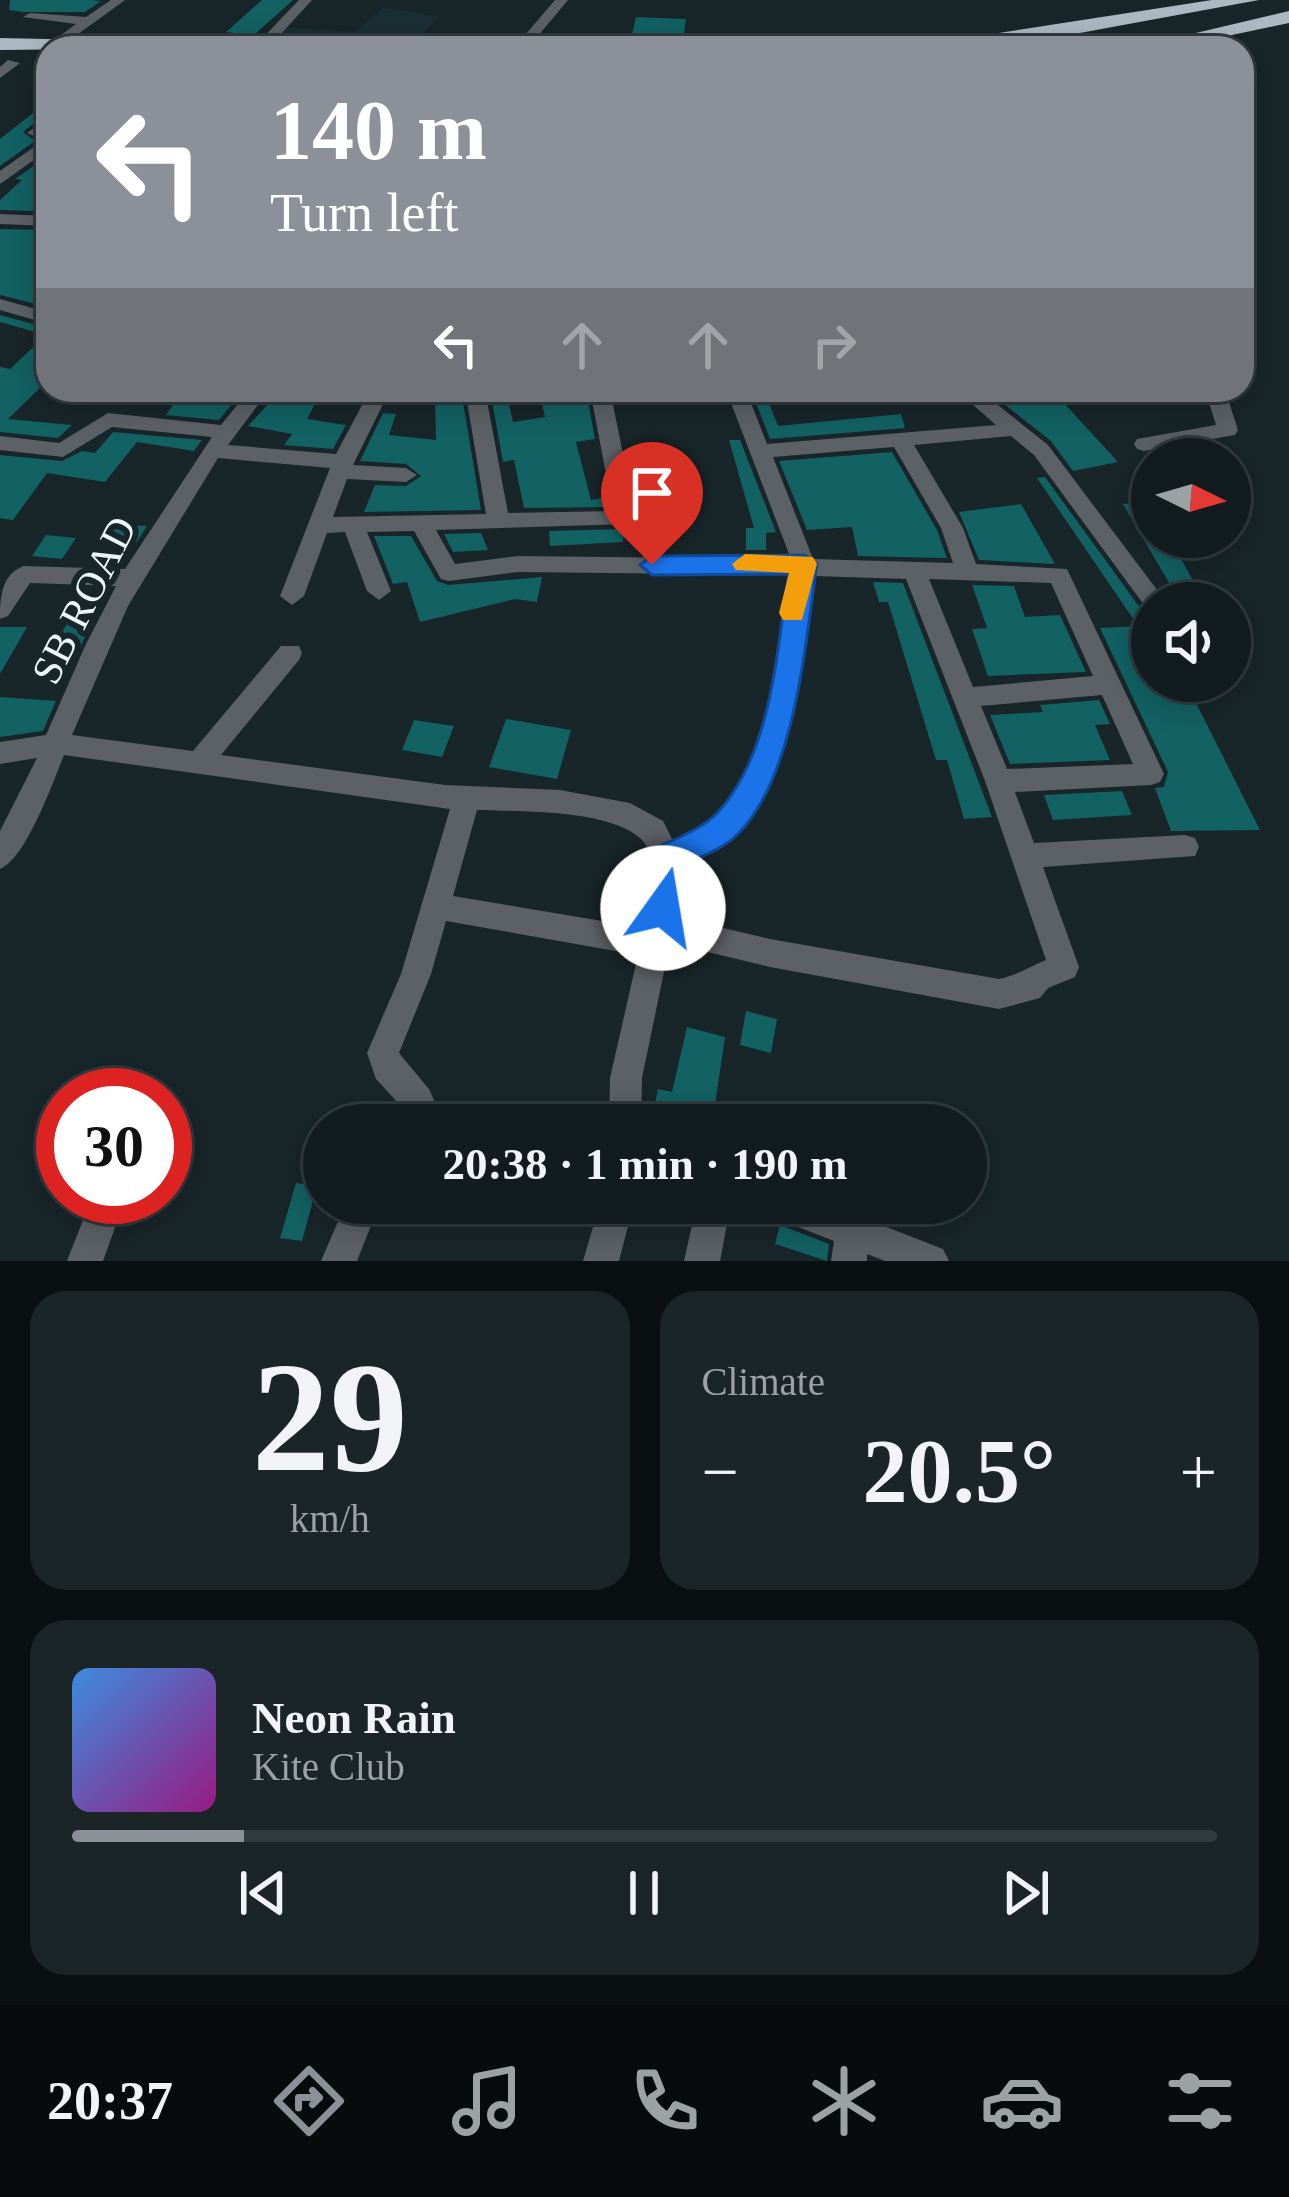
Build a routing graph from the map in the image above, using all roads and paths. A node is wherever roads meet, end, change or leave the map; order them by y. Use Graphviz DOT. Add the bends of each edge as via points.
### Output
graph roads {
  1 [pos="118,0"];
  2 [pos="306,0"];
  3 [pos="562,0"];
  4 [pos="1249,0"];
  5 [pos="30,17"];
  6 [pos="1289,17"];
  7 [pos="86,21"];
  8 [pos="70,36"];
  9 [pos="272,36"];
  10 [pos="532,36"];
  11 [pos="1032,36"];
  12 [pos="1199,36"];
  13 [pos="36,57"];
  14 [pos="2,58"];
  15 [pos="36,149"];
  16 [pos="0,179"];
  17 [pos="0,219"];
  18 [pos="36,220"];
  19 [pos="0,304"];
  20 [pos="36,314"];
  21 [pos="251,402"];
  22 [pos="374,402"];
  23 [pos="477,402"];
  24 [pos="603,402"];
  25 [pos="741,402"];
  26 [pos="979,402"];
  27 [pos="1219,402"];
  28 [pos="1010,430"];
  29 [pos="1180,438"];
  30 [pos="901,440"];
  31 [pos="222,442"];
  32 [pos="0,443"];
  33 [pos="761,451"];
  34 [pos="342,467"];
  35 [pos="406,475"];
  36 [pos="497,521"];
  37 [pos="422,525"];
  38 [pos="319,526"];
  39 [pos="354,526"];
  40 [pos="804,564"];
  41 [pos="916,575"];
  42 [pos="968,575"];
  43 [pos="136,578"];
  44 [pos="1140,582"];
  45 [pos="379,591"];
  46 [pos="292,596"];
  47 [pos="0,610"];
  48 [pos="290,653"];
  49 [pos="1109,684"];
  50 [pos="962,698"];
  51 [pos="60,744"];
  52 [pos="0,753"];
  53 [pos="201,761"];
  54 [pos="998,781"];
  55 [pos="466,798"];
  56 [pos="1185,847"];
  57 [pos="0,856"];
  58 [pos="1023,856"];
  59 [pos="667,858"];
  60 [pos="435,906"];
  61 [pos="657,935"];
  62 [pos="417,1104"];
  63 [pos="625,1104"];
  64 [pos="99,1224"];
  65 [pos="355,1224"];
  66 [pos="611,1224"];
  67 [pos="710,1224"];
  68 [pos="814,1224"];
  69 [pos="850,1246"];
  70 [pos="85,1261"];
  71 [pos="340,1261"];
  72 [pos="601,1261"];
  73 [pos="703,1261"];
  74 [pos="931,1261"];
  1 -- 7 [label="street"];
  2 -- 9 [label="street"];
  3 -- 10 [label="street"];
  4 -- 11 [label="highway"];
  5 -- 7 [label="street"];
  6 -- 12 [label="highway"];
  7 -- 8 [label="street"];
  13 -- 14 [label="highway"];
  15 -- 16 [label="street"];
  17 -- 18 [label="street"];
  19 -- 20 [label="street"];
  21 -- 31 [label="street, SB ROAD"];
  22 -- 34 [label="street"];
  23 -- 36 [label="street"];
  24 -- 36 [label="street" via="622,516"];
  25 -- 33 [label="street"];
  26 -- 28 [label="street"];
  27 -- 29 [label="street" via="1228,430"];
  28 -- 30 [label="street"];
  28 -- 44 [label="street" via="1042,450"];
  30 -- 33 [label="street"];
  30 -- 42 [label="street" via="952,528"];
  31 -- 32 [label="street" via="108,421 63,450"];
  31 -- 34 [label="street"];
  31 -- 43 [label="street, SB ROAD"];
  33 -- 40 [label="street"];
  34 -- 35 [label="street"];
  34 -- 38 [label="street"];
  36 -- 37 [label="street"];
  37 -- 39 [label="street"];
  37 -- 40 [label="street" via="449,573 518,564"];
  38 -- 39 [label="street"];
  38 -- 46 [label="street"];
  39 -- 45 [label="street"];
  40 -- 41 [label="street"];
  40 -- 59 [label="street" via="779,718 757,773 732,819"];
  41 -- 42 [label="street"];
  41 -- 50 [label="street"];
  42 -- 49 [label="street" via="1062,577"];
  43 -- 47 [label="street" via="24,574"];
  43 -- 51 [label="street, SB ROAD" via="82,678"];
  48 -- 53 [label="street"];
  49 -- 50 [label="street"];
  49 -- 54 [label="street" via="1151,774"];
  50 -- 54 [label="street"];
  51 -- 52 [label="street"];
  51 -- 53 [label="street"];
  51 -- 57 [label="street, SB ROAD" via="38,798"];
  53 -- 55 [label="street"];
  54 -- 58 [label="street"];
  55 -- 59 [label="street" via="630,814 653,830"];
  55 -- 60 [label="street"];
  56 -- 58 [label="street"];
  58 -- 61 [label="street" via="1064,963 1023,991 976,990"];
  59 -- 61 [label="street"];
  60 -- 61 [label="street"];
  60 -- 62 [label="street" via="383,1053"];
  61 -- 63 [label="street"];
  64 -- 70 [label="street"];
  65 -- 71 [label="street"];
  66 -- 72 [label="street"];
  67 -- 73 [label="street"];
  68 -- 69 [label="street"];
  69 -- 74 [label="street"];
}
